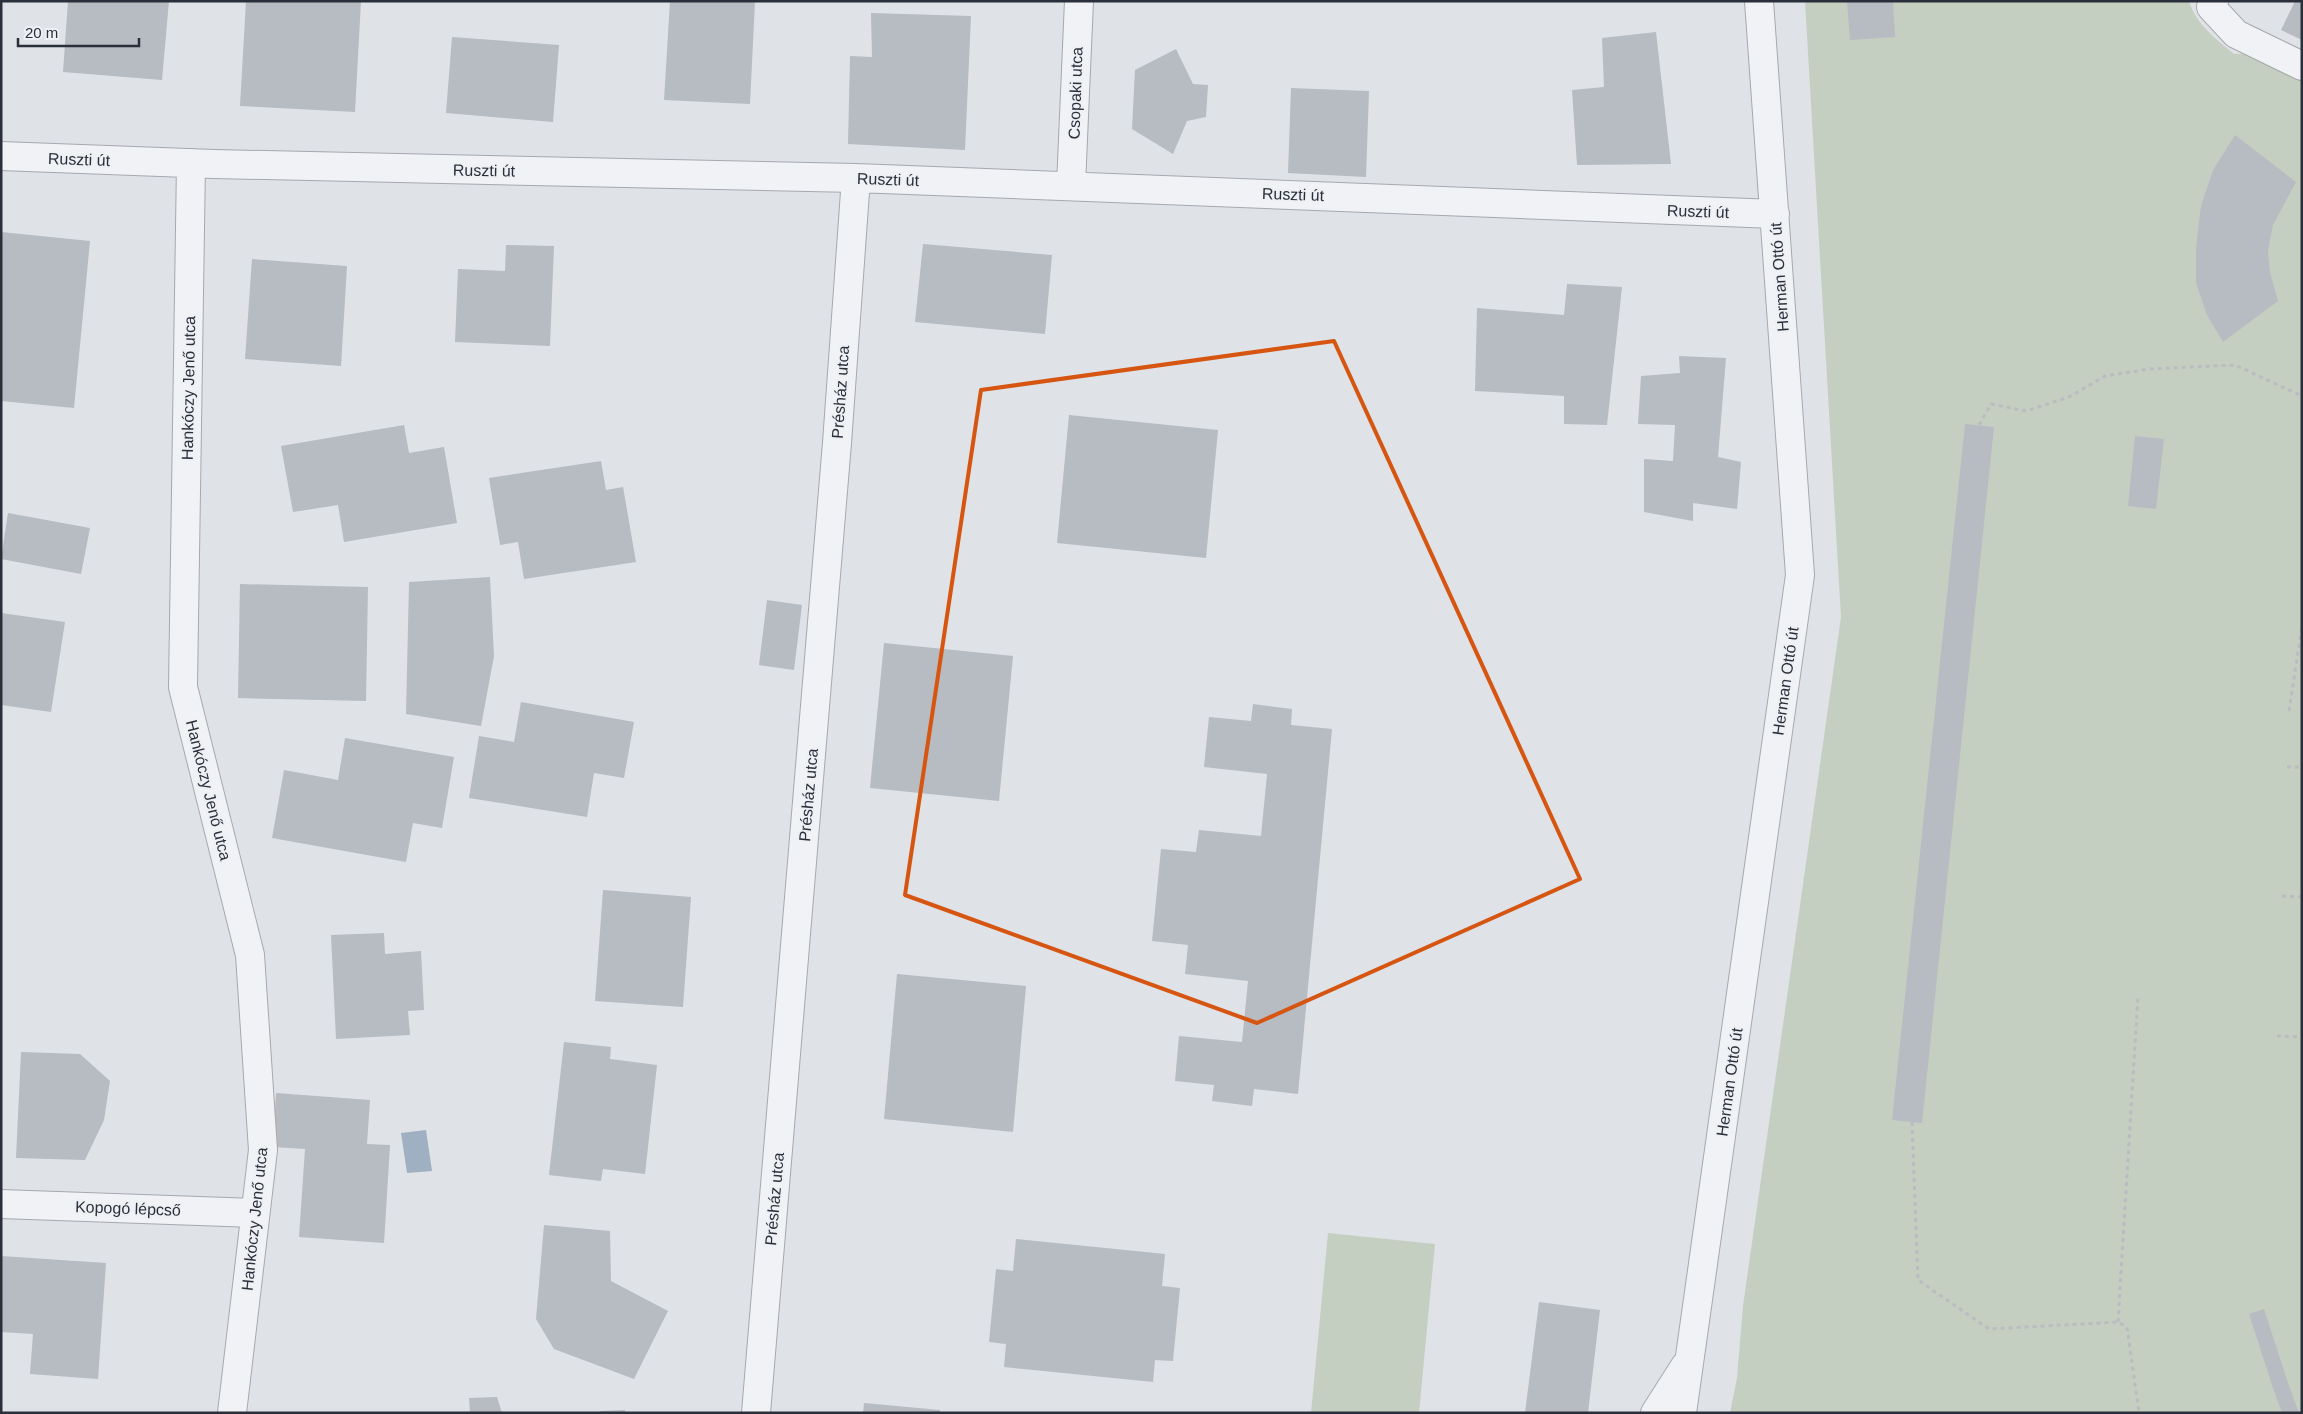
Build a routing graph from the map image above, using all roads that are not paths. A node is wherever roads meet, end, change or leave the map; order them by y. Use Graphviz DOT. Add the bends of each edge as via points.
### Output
graph roads {
  1 [pos="1079,1"];
  2 [pos="1759,1"];
  3 [pos="2213,4"];
  4 [pos="2302,66"];
  5 [pos="1,156"];
  6 [pos="191,163"];
  7 [pos="856,178"];
  8 [pos="1071,185"];
  9 [pos="1775,214"];
  10 [pos="1,1204"];
  11 [pos="255,1213"];
  12 [pos="1691,1356"];
  13 [pos="232,1413"];
  14 [pos="756,1413"];
  15 [pos="1655,1413"];
  16 [pos="1682,1413"];
  1 -- 8 [label="street, Csopaki utca"];
  2 -- 9 [label="street, Herman Ottó út"];
  3 -- 4 [label="street" via="2236,34"];
  5 -- 6 [label="street, Ruszti út"];
  6 -- 7 [label="street, Ruszti út"];
  6 -- 11 [label="street, Hankóczy Jenő utca" via="183,687 250,955 263,1150"];
  7 -- 8 [label="street, Ruszti út"];
  7 -- 14 [label="street, Présház utca" via="837,444"];
  8 -- 9 [label="street, Ruszti út"];
  9 -- 12 [label="street, Herman Ottó út" via="1800,575"];
  10 -- 11 [label="street, Kopogó lépcső"];
  11 -- 13 [label="street, Hankóczy Jenő utca"];
  12 -- 15 [label="street, Herman Ottó út"];
  12 -- 16 [label="street, Herman Ottó út"];
}
